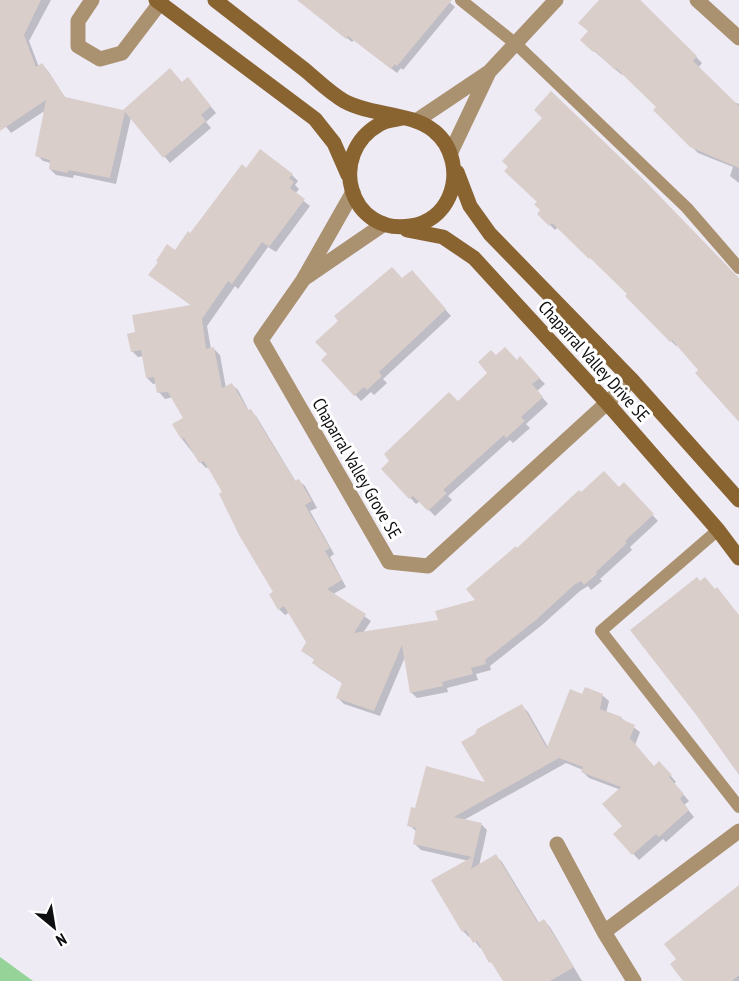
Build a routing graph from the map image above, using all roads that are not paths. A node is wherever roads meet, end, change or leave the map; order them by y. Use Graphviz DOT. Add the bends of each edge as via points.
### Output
graph roads {
  1 [pos="92,0"];
  2 [pos="215,0"];
  3 [pos="460,0"];
  4 [pos="556,0"];
  5 [pos="698,0"];
  6 [pos="158,2"];
  7 [pos="739,38"];
  8 [pos="516,44"];
  9 [pos="489,72"];
  10 [pos="409,120"];
  11 [pos="451,158"];
  12 [pos="351,186"];
  13 [pos="390,226"];
  14 [pos="739,268"];
  15 [pos="303,280"];
  16 [pos="632,380"];
  17 [pos="608,404"];
  18 [pos="739,500"];
  19 [pos="718,530"];
  20 [pos="739,558"];
  21 [pos="739,807"];
  22 [pos="739,831"];
  23 [pos="557,844"];
  24 [pos="604,932"];
  25 [pos="634,981"];
  1 -- 6 [label="street" via="78,21 78,46 99,59 122,53"];
  2 -- 10 [label="street" via="344,101"];
  3 -- 8 [label="lane"];
  4 -- 8 [label="street"];
  5 -- 7 [label="street"];
  6 -- 12 [label="street" via="315,118 334,143"];
  8 -- 9 [label="street"];
  8 -- 14 [label="lane" via="687,208"];
  9 -- 10 [label="street"];
  9 -- 11 [label="street"];
  10 -- 11 [label="street" via="435,131 447,145"];
  10 -- 12 [label="street" via="381,123 366,134 354,149"];
  11 -- 13 [label="street" via="455,183 439,213 420,224"];
  11 -- 16 [label="street, Chaparral Valley Drive SE" via="470,206 490,234"];
  12 -- 13 [label="street" via="354,200 377,222"];
  12 -- 15 [label="street, Chaparral Valley Grove SE"];
  13 -- 15 [label="street, Chaparral Valley Grove SE"];
  13 -- 17 [label="street, Chaparral Valley Drive SE" via="443,237 474,258"];
  15 -- 17 [label="street, Chaparral Valley Grove SE" via="261,340 389,562 428,566"];
  16 -- 17 [label="street, Chaparral Valley Grove SE"];
  16 -- 18 [label="street, Chaparral Valley Drive SE"];
  17 -- 19 [label="street, Chaparral Valley Drive SE"];
  19 -- 20 [label="street, Chaparral Valley Drive SE"];
  19 -- 21 [label="lane" via="602,631"];
  22 -- 24 [label="street"];
  23 -- 24 [label="street"];
  24 -- 25 [label="street"];
}
